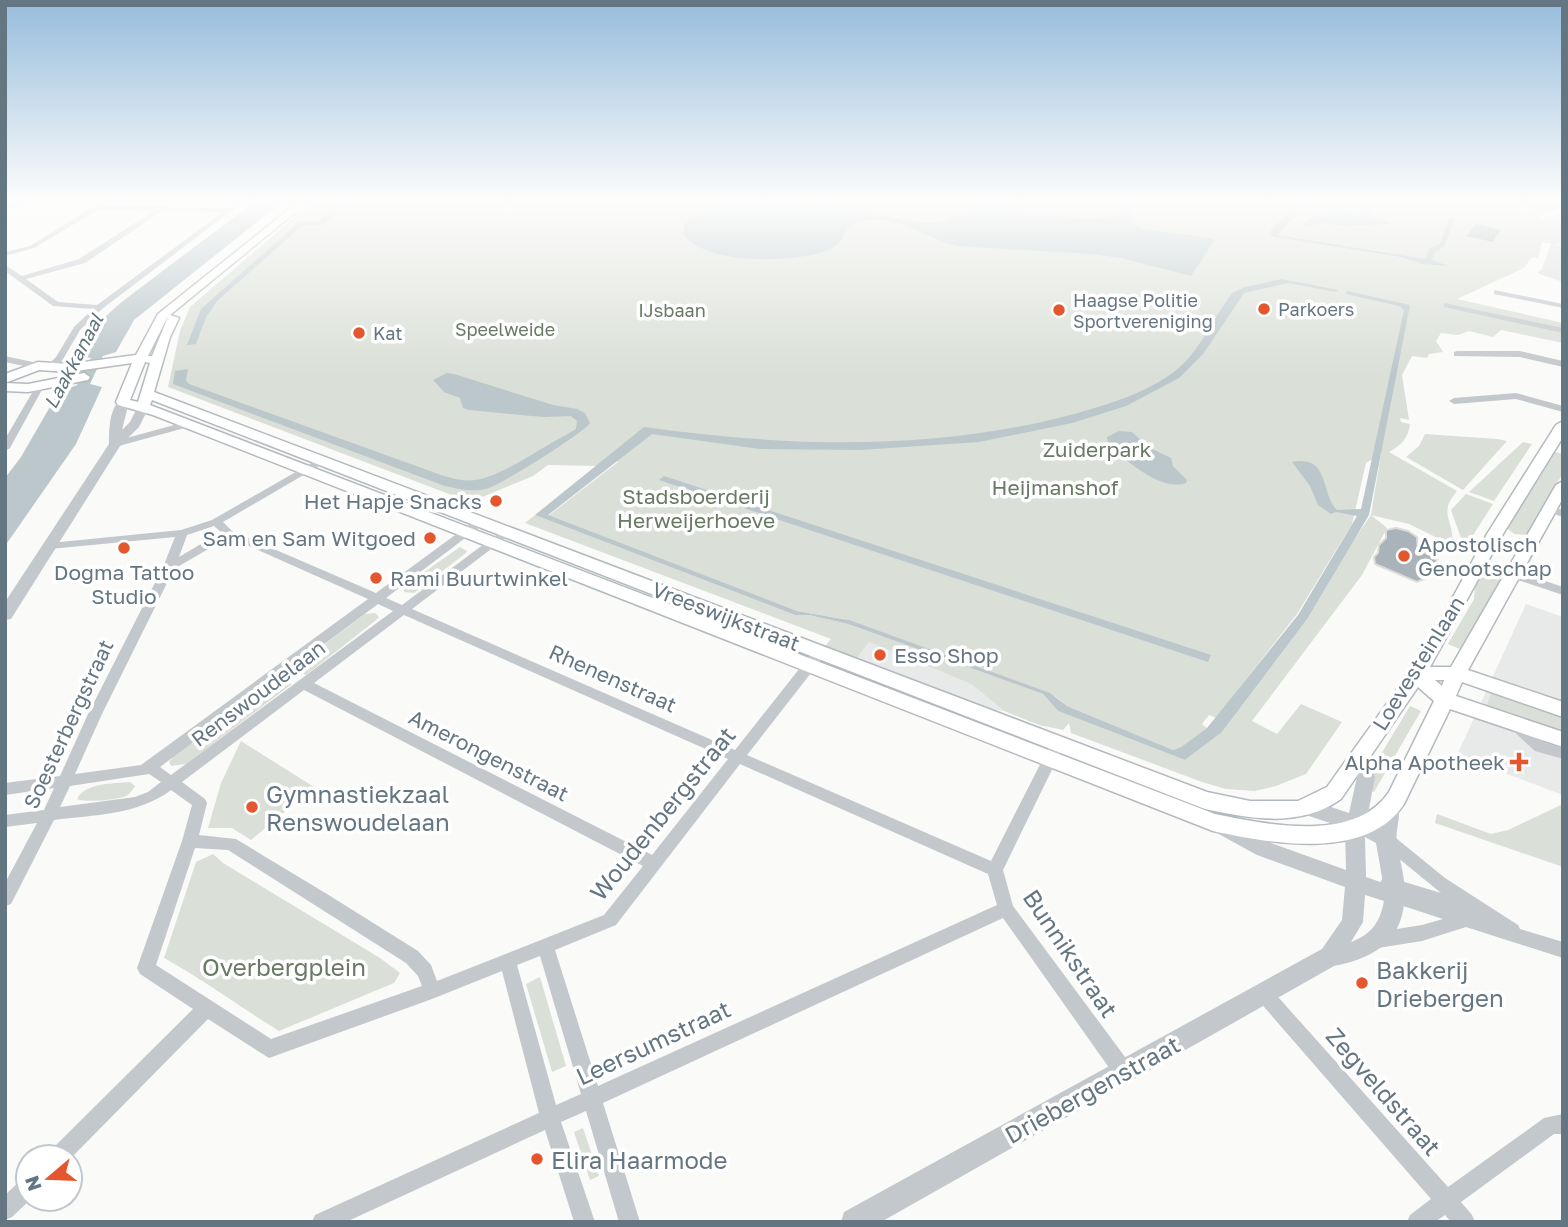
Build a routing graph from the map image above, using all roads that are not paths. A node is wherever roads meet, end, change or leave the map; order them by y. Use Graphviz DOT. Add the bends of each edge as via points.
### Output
graph roads {
  1 [pos="84,259"];
  2 [pos="163,259"];
  3 [pos="234,259"];
  4 [pos="5,268"];
  5 [pos="21,278"];
  6 [pos="1497,292"];
  7 [pos="187,298"];
  8 [pos="1447,305"];
  9 [pos="1563,306"];
  10 [pos="99,307"];
  11 [pos="1563,331"];
  12 [pos="1457,354"];
  13 [pos="5,359"];
  14 [pos="158,362"];
  15 [pos="1563,364"];
  16 [pos="138,365"];
  17 [pos="49,366"];
  18 [pos="90,371"];
  19 [pos="7,378"];
  20 [pos="40,386"];
  21 [pos="5,400"];
  22 [pos="146,401"];
  23 [pos="1454,401"];
  24 [pos="123,402"];
  25 [pos="1563,409"];
  26 [pos="189,424"];
  27 [pos="1563,425"];
  28 [pos="115,444"];
  29 [pos="5,448"];
  30 [pos="313,465"];
  31 [pos="1563,485"];
  32 [pos="1556,512"];
  33 [pos="216,522"];
  34 [pos="474,526"];
  35 [pos="182,533"];
  36 [pos="228,533"];
  37 [pos="501,537"];
  38 [pos="50,546"];
  39 [pos="169,567"];
  40 [pos="1513,574"];
  41 [pos="1563,591"];
  42 [pos="378,597"];
  43 [pos="404,608"];
  44 [pos="5,615"];
  45 [pos="815,658"];
  46 [pos="1458,673"];
  47 [pos="1415,674"];
  48 [pos="304,684"];
  49 [pos="1446,700"];
  50 [pos="1563,710"];
  51 [pos="1514,723"];
  52 [pos="1563,740"];
  53 [pos="1054,751"];
  54 [pos="1563,754"];
  55 [pos="740,757"];
  56 [pos="1359,757"];
  57 [pos="150,767"];
  58 [pos="64,782"];
  59 [pos="174,782"];
  60 [pos="5,789"];
  61 [pos="1310,807"];
  62 [pos="1390,808"];
  63 [pos="49,815"];
  64 [pos="5,821"];
  65 [pos="1213,822"];
  66 [pos="1357,825"];
  67 [pos="1386,839"];
  68 [pos="190,841"];
  69 [pos="654,864"];
  70 [pos="995,870"];
  71 [pos="1356,882"];
  72 [pos="1394,890"];
  73 [pos="5,899"];
  74 [pos="1006,909"];
  75 [pos="1488,916"];
  76 [pos="1464,920"];
  77 [pos="1521,935"];
  78 [pos="1378,940"];
  79 [pos="545,946"];
  80 [pos="1563,950"];
  81 [pos="1330,956"];
  82 [pos="508,962"];
  83 [pos="432,991"];
  84 [pos="1264,994"];
  85 [pos="206,1009"];
  86 [pos="1124,1072"];
  87 [pos="590,1099"];
  88 [pos="550,1117"];
  89 [pos="1563,1124"];
  90 [pos="72,1143"];
  91 [pos="1447,1201"];
  92 [pos="322,1222"];
  93 [pos="585,1222"];
  94 [pos="629,1222"];
  95 [pos="854,1222"];
  96 [pos="1417,1222"];
  97 [pos="1465,1222"];
  1 -- 5 [label="street"];
  2 -- 10 [label="street"];
  3 -- 7 [label="main road"];
  4 -- 5 [label="street"];
  5 -- 10 [label="street" via="56,304"];
  6 -- 9 [label="street"];
  7 -- 14 [label="main road" via="168,326"];
  7 -- 16 [label="main road" via="162,316"];
  8 -- 11 [label="street"];
  10 -- 17 [label="street"];
  12 -- 15 [label="street" via="1520,354"];
  13 -- 17 [label="street"];
  14 -- 16 [label="main road"];
  14 -- 22 [label="main road"];
  16 -- 18 [label="main road"];
  16 -- 24 [label="main road"];
  17 -- 18 [label="main road"];
  17 -- 19 [label="main road"];
  18 -- 20 [label="main road"];
  19 -- 20 [label="main road"];
  20 -- 21 [label="main road"];
  20 -- 29 [label="street"];
  22 -- 24 [label="main road, Vreeswijkstraat"];
  22 -- 26 [label="main road, Vreeswijkstraat"];
  22 -- 28 [label="street" via="135,424"];
  22 -- 30 [label="main road, Vreeswijkstraat"];
  23 -- 25 [label="street" via="1516,396"];
  24 -- 28 [label="street"];
  26 -- 28 [label="street"];
  26 -- 30 [label="main road, Vreeswijkstraat"];
  27 -- 47 [label="main road, Loevesteinlaan" via="1494,534"];
  28 -- 38 [label="street"];
  30 -- 33 [label="street"];
  30 -- 34 [label="main road, Vreeswijkstraat"];
  31 -- 32 [label="main road, Loevesteinlaan"];
  32 -- 40 [label="main road, Loevesteinlaan"];
  33 -- 35 [label="street"];
  33 -- 36 [label="street, Rhenenstraat"];
  34 -- 37 [label="main road, Vreeswijkstraat"];
  34 -- 42 [label="street, Renswoudelaan"];
  35 -- 38 [label="street"];
  35 -- 39 [label="street, Soesterbergstraat"];
  36 -- 39 [label="street"];
  36 -- 42 [label="street, Rhenenstraat"];
  37 -- 43 [label="street, Renswoudelaan"];
  37 -- 45 [label="main road, Vreeswijkstraat"];
  38 -- 44 [label="street"];
  39 -- 58 [label="street, Soesterbergstraat"];
  40 -- 41 [label="street"];
  40 -- 46 [label="main road, Loevesteinlaan"];
  42 -- 43 [label="street, Rhenenstraat"];
  42 -- 57 [label="street, Renswoudelaan"];
  43 -- 48 [label="street, Renswoudelaan"];
  43 -- 55 [label="street, Rhenenstraat"];
  45 -- 53 [label="main road, Vreeswijkstraat"];
  45 -- 55 [label="street, Woudenbergstraat"];
  46 -- 47 [label="main road"];
  46 -- 49 [label="main road, Loevesteinlaan"];
  46 -- 50 [label="main road"];
  47 -- 49 [label="main road"];
  47 -- 56 [label="main road, Loevesteinlaan"];
  48 -- 59 [label="street, Renswoudelaan"];
  48 -- 69 [label="street, Amerongenstraat"];
  49 -- 51 [label="main road"];
  49 -- 62 [label="main road, Loevesteinlaan"];
  51 -- 52 [label="main road"];
  51 -- 54 [label="street" via="1540,747"];
  53 -- 61 [label="main road, Vreeswijkstraat" via="1228,806 1272,811"];
  53 -- 65 [label="main road, Vreeswijkstraat"];
  53 -- 70 [label="street"];
  55 -- 69 [label="street, Woudenbergstraat"];
  55 -- 70 [label="street, Rhenenstraat"];
  56 -- 61 [label="main road, Vreeswijkstraat" via="1334,793"];
  56 -- 66 [label="street, Driebergenstraat" via="1366,777"];
  57 -- 58 [label="street, Renswoudelaan"];
  57 -- 59 [label="street, Woudenbergstraat"];
  58 -- 60 [label="street, Renswoudelaan"];
  58 -- 63 [label="street, Soesterbergstraat"];
  59 -- 63 [label="street, Renswoudelaan" via="137,803"];
  59 -- 68 [label="street, Woudenbergstraat" via="200,803"];
  61 -- 66 [label="street, Vreeswijkstraat"];
  62 -- 66 [label="main road, Vreeswijkstraat"];
  62 -- 67 [label="street"];
  63 -- 64 [label="street, Renswoudelaan"];
  63 -- 73 [label="street, Soesterbergstraat"];
  65 -- 66 [label="main road, Vreeswijkstraat" via="1264,833 1323,834"];
  65 -- 71 [label="street, Vreeswijkstraat" via="1264,849"];
  66 -- 67 [label="street, Vreeswijkstraat"];
  66 -- 71 [label="street, Driebergenstraat"];
  67 -- 72 [label="street"];
  67 -- 75 [label="street, Vreeswijkstraat"];
  68 -- 83 [label="street" via="231,844 321,899 412,957 425,971"];
  68 -- 85 [label="street, Woudenbergstraat" via="146,968"];
  69 -- 79 [label="street, Woudenbergstraat" via="610,919"];
  70 -- 74 [label="street, Bunnikstraat"];
  71 -- 72 [label="street, Vreeswijkstraat"];
  71 -- 81 [label="street, Driebergenstraat" via="1352,922"];
  72 -- 75 [label="street, Vreeswijkstraat"];
  72 -- 76 [label="street, Vreeswijkstraat"];
  72 -- 78 [label="street" via="1392,920"];
  74 -- 86 [label="street, Bunnikstraat"];
  74 -- 87 [label="street, Leersumstraat"];
  75 -- 77 [label="street, Vreeswijkstraat"];
  76 -- 77 [label="street, Vreeswijkstraat"];
  76 -- 78 [label="street"];
  77 -- 80 [label="street, Vreeswijkstraat"];
  78 -- 81 [label="street, Driebergenstraat" via="1348,954"];
  79 -- 82 [label="street, Woudenbergstraat"];
  79 -- 87 [label="street"];
  81 -- 84 [label="street, Driebergenstraat"];
  82 -- 83 [label="street, Woudenbergstraat"];
  82 -- 88 [label="street"];
  83 -- 85 [label="street, Woudenbergstraat" via="270,1049"];
  84 -- 86 [label="street, Driebergenstraat"];
  84 -- 91 [label="street, Zegveldstraat"];
  85 -- 90 [label="street"];
  86 -- 95 [label="street, Driebergenstraat"];
  87 -- 88 [label="street, Leersumstraat"];
  87 -- 94 [label="street"];
  88 -- 92 [label="street, Leersumstraat"];
  88 -- 93 [label="street"];
  89 -- 91 [label="street" via="1551,1125"];
  91 -- 96 [label="street"];
  91 -- 97 [label="street, Zegveldstraat"];
}
